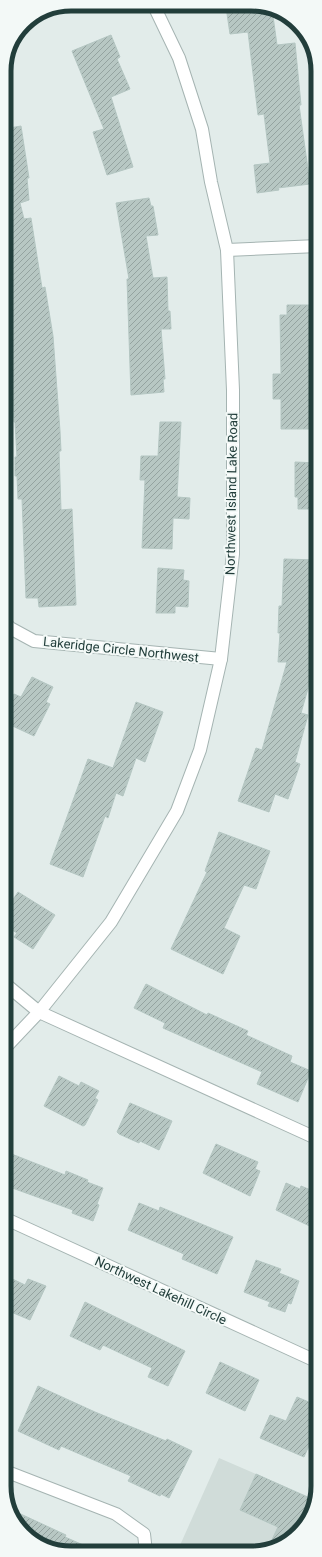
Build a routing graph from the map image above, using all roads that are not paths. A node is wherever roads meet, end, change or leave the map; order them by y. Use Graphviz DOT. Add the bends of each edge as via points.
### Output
graph roads {
  1 [pos="156,11"];
  2 [pos="311,246"];
  3 [pos="227,250"];
  4 [pos="11,629"];
  5 [pos="221,659"];
  6 [pos="11,989"];
  7 [pos="38,1012"];
  8 [pos="11,1041"];
  9 [pos="311,1136"];
  10 [pos="11,1221"];
  11 [pos="311,1359"];
  12 [pos="11,1474"];
  13 [pos="145,1546"];
  1 -- 3 [label="street, Northwest Island Lake Road" via="178,58 202,129"];
  2 -- 3 [label="street"];
  3 -- 5 [label="street, Northwest Island Lake Road" via="233,390 233,554"];
  4 -- 5 [label="street, Lakeridge Circle Northwest" via="34,641"];
  5 -- 7 [label="street, Northwest Island Lake Road" via="200,750 177,811 111,922"];
  6 -- 7 [label="street"];
  7 -- 8 [label="street, Northwest Island Lake Road"];
  7 -- 9 [label="street"];
  10 -- 11 [label="street, Northwest Lakehill Circle"];
  12 -- 13 [label="street" via="116,1514 144,1534"];
}
